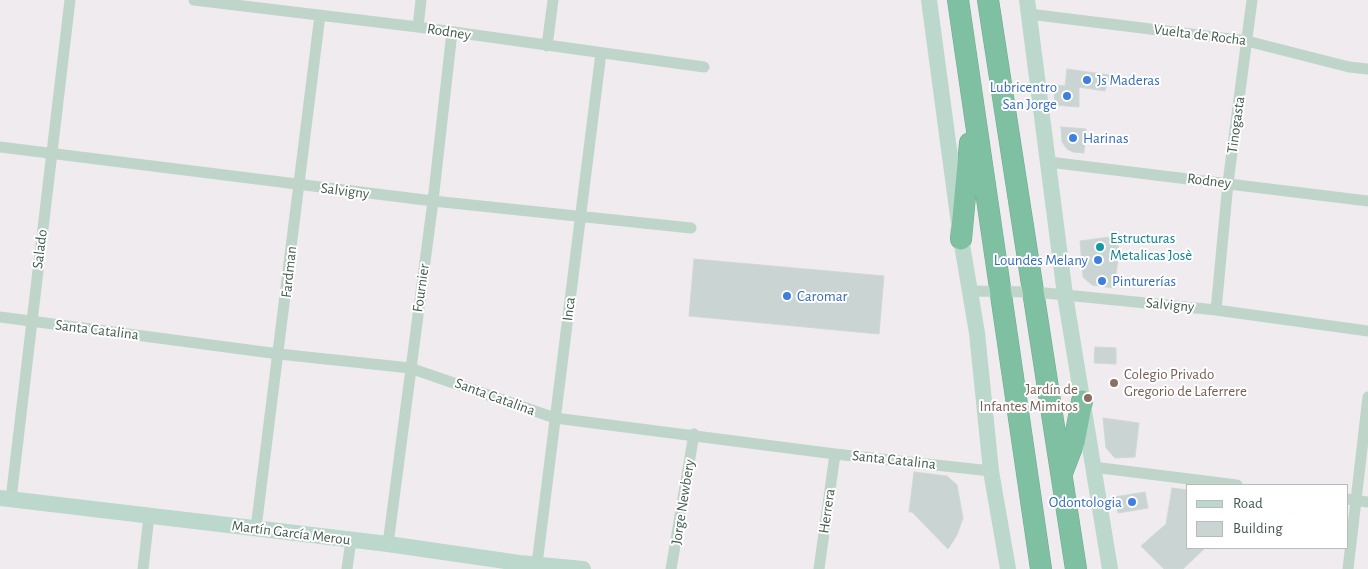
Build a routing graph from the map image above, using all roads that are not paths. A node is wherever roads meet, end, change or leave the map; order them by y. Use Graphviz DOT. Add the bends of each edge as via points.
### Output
graph roads {
  1 [pos="70,0"];
  2 [pos="194,0"];
  3 [pos="421,0"];
  4 [pos="553,0"];
  5 [pos="929,0"];
  6 [pos="958,0"];
  7 [pos="988,0"];
  8 [pos="1252,0"];
  9 [pos="282,5"];
  10 [pos="1028,7"];
  11 [pos="320,15"];
  12 [pos="418,27"];
  13 [pos="452,32"];
  14 [pos="1247,41"];
  15 [pos="548,46"];
  16 [pos="601,53"];
  17 [pos="704,67"];
  18 [pos="1368,69"];
  19 [pos="973,106"];
  20 [pos="0,148"];
  21 [pos="52,154"];
  22 [pos="1049,162"];
  23 [pos="1228,184"];
  24 [pos="298,185"];
  25 [pos="433,201"];
  26 [pos="1368,202"];
  27 [pos="580,218"];
  28 [pos="691,228"];
  29 [pos="961,239"];
  30 [pos="970,291"];
  31 [pos="999,291"];
  32 [pos="1035,292"];
  33 [pos="1066,295"];
  34 [pos="1216,310"];
  35 [pos="0,317"];
  36 [pos="31,322"];
  37 [pos="1368,331"];
  38 [pos="279,354"];
  39 [pos="410,368"];
  40 [pos="1368,396"];
  41 [pos="1082,402"];
  42 [pos="555,418"];
  43 [pos="694,434"];
  44 [pos="835,454"];
  45 [pos="1093,467"];
  46 [pos="991,471"];
  47 [pos="1062,474"];
  48 [pos="1229,484"];
  49 [pos="6,498"];
  50 [pos="1357,501"];
  51 [pos="149,516"];
  52 [pos="256,528"];
  53 [pos="351,540"];
  54 [pos="388,544"];
  55 [pos="537,564"];
  56 [pos="518,566"];
  57 [pos="142,569"];
  58 [pos="347,569"];
  59 [pos="582,569"];
  60 [pos="671,569"];
  61 [pos="820,569"];
  62 [pos="1008,569"];
  63 [pos="1041,569"];
  64 [pos="1076,569"];
  65 [pos="1110,569"];
  66 [pos="1348,569"];
  1 -- 21 [label="street, Salado"];
  2 -- 9 [label="street, Rodney"];
  3 -- 12 [label="street"];
  4 -- 15 [label="street"];
  5 -- 29 [label="street"];
  6 -- 19 [label="highway"];
  7 -- 32 [label="highway"];
  8 -- 14 [label="street, Tinogasta"];
  9 -- 11 [label="street, Rodney"];
  10 -- 14 [label="street, Vuelta de Rocha"];
  10 -- 22 [label="street"];
  11 -- 12 [label="street, Rodney"];
  11 -- 24 [label="street, Fardman"];
  12 -- 13 [label="street, Rodney"];
  13 -- 15 [label="street, Rodney"];
  13 -- 25 [label="street, Fournier"];
  14 -- 18 [label="street, Vuelta de Rocha"];
  14 -- 23 [label="street, Tinogasta"];
  15 -- 16 [label="street, Rodney"];
  16 -- 17 [label="street, Rodney"];
  16 -- 27 [label="street, Inca"];
  19 -- 29 [label="highway"];
  19 -- 31 [label="highway"];
  20 -- 21 [label="street, Salvigny"];
  21 -- 24 [label="street, Salvigny"];
  21 -- 36 [label="street, Salado"];
  22 -- 23 [label="street, Rodney"];
  22 -- 33 [label="street"];
  23 -- 26 [label="street, Rodney"];
  23 -- 34 [label="street, Tinogasta"];
  24 -- 25 [label="street, Salvigny"];
  24 -- 38 [label="street, Fardman"];
  25 -- 27 [label="street, Salvigny"];
  25 -- 39 [label="street, Fournier"];
  27 -- 28 [label="street, Salvigny"];
  27 -- 42 [label="street, Inca"];
  29 -- 30 [label="street"];
  30 -- 31 [label="street, Salvigny"];
  30 -- 46 [label="street"];
  31 -- 32 [label="street, Salvigny"];
  31 -- 63 [label="highway"];
  32 -- 33 [label="street, Salvigny"];
  32 -- 47 [label="highway"];
  33 -- 34 [label="street, Salvigny"];
  33 -- 41 [label="street"];
  34 -- 37 [label="street, Salvigny"];
  35 -- 36 [label="street, Santa Catalina"];
  36 -- 38 [label="street, Santa Catalina"];
  36 -- 49 [label="street, Salado"];
  38 -- 39 [label="street, Santa Catalina"];
  38 -- 52 [label="street, Fardman"];
  39 -- 42 [label="street, Santa Catalina"];
  39 -- 54 [label="street, Fournier"];
  40 -- 50 [label="street"];
  41 -- 45 [label="street"];
  41 -- 47 [label="highway" via="1074,442"];
  42 -- 43 [label="street, Santa Catalina"];
  42 -- 55 [label="street, Inca"];
  43 -- 44 [label="street, Santa Catalina"];
  43 -- 60 [label="street, Jorge Newbery"];
  44 -- 46 [label="street, Santa Catalina"];
  44 -- 61 [label="street, Herrera"];
  45 -- 48 [label="street"];
  45 -- 65 [label="street"];
  46 -- 62 [label="street"];
  47 -- 64 [label="highway"];
  49 -- 51 [label="street, Martín García Merou"];
  50 -- 66 [label="street"];
  51 -- 52 [label="street, Martín García Merou"];
  51 -- 57 [label="street"];
  52 -- 53 [label="street, Martín García Merou"];
  53 -- 54 [label="street, Martín García Merou"];
  53 -- 58 [label="street"];
  54 -- 56 [label="street, Martín García Merou"];
  55 -- 56 [label="street, Martín García Merou"];
  55 -- 59 [label="street, Martín García Merou"];
}
